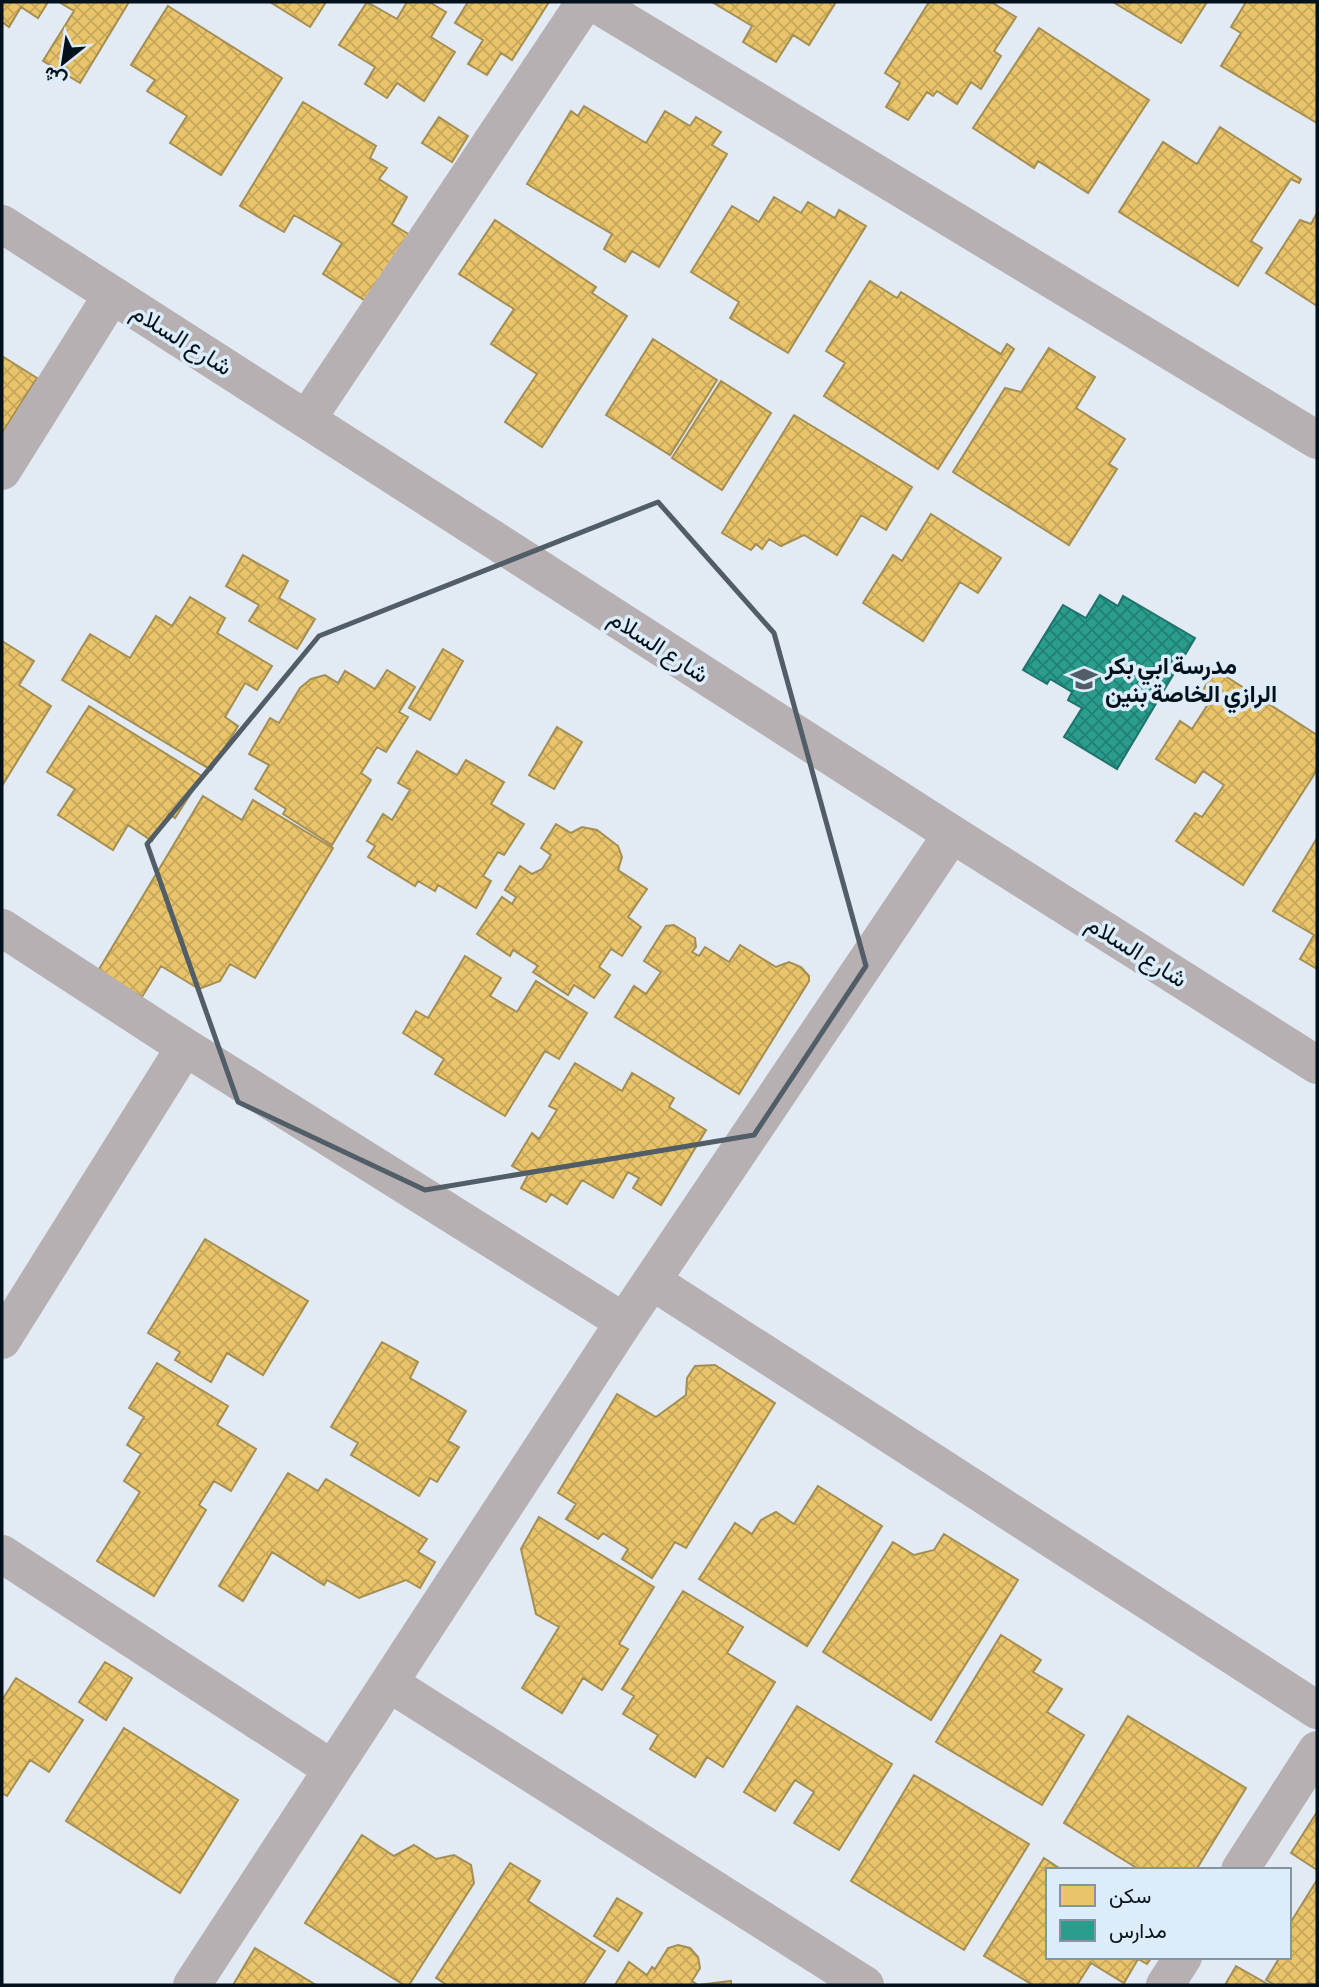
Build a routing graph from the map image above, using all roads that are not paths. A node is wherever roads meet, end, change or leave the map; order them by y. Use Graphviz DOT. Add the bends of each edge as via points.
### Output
graph roads {
  1 [pos="585,2"];
  2 [pos="593,2"];
  3 [pos="2,225"];
  4 [pos="112,295"];
  5 [pos="307,419"];
  6 [pos="1317,440"];
  7 [pos="2,471"];
  8 [pos="951,834"];
  9 [pos="2,928"];
  10 [pos="185,1047"];
  11 [pos="1317,1065"];
  12 [pos="652,1281"];
  13 [pos="624,1322"];
  14 [pos="2,1340"];
  15 [pos="2,1554"];
  16 [pos="389,1683"];
  17 [pos="1317,1710"];
  18 [pos="1317,1750"];
  19 [pos="332,1769"];
  20 [pos="1241,1868"];
  21 [pos="1182,1959"];
  22 [pos="192,1985"];
  23 [pos="865,1985"];
  24 [pos="1165,1985"];
  1 -- 5 [label="street"];
  2 -- 6 [label="street"];
  3 -- 4 [label="street, شارع السلام"];
  4 -- 5 [label="street, شارع السلام"];
  4 -- 7 [label="street"];
  5 -- 8 [label="street, شارع السلام"];
  8 -- 11 [label="street, شارع السلام"];
  8 -- 12 [label="street"];
  9 -- 10 [label="street"];
  10 -- 13 [label="street"];
  10 -- 14 [label="street"];
  12 -- 13 [label="street"];
  12 -- 17 [label="street"];
  13 -- 16 [label="street"];
  15 -- 19 [label="street"];
  16 -- 19 [label="street"];
  16 -- 23 [label="street"];
  18 -- 20 [label="street"];
  19 -- 22 [label="street"];
  21 -- 24 [label="street"];
}
